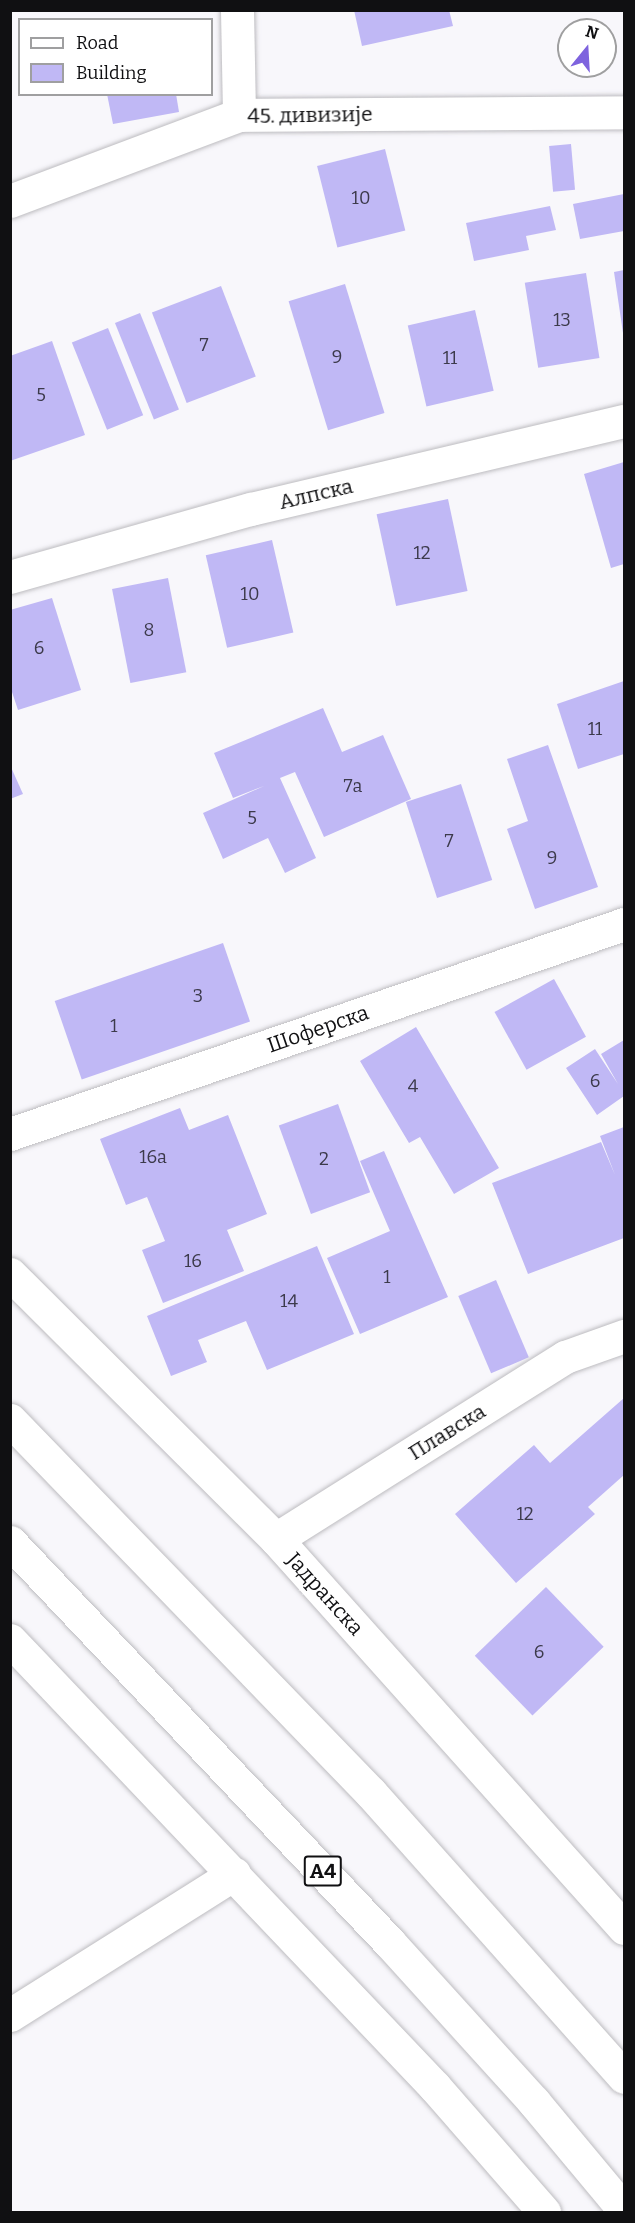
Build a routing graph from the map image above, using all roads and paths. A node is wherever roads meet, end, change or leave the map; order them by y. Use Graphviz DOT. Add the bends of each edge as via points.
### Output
graph roads {
  1 [pos="237,10"];
  2 [pos="624,112"];
  3 [pos="239,115"];
  4 [pos="10,201"];
  5 [pos="624,421"];
  6 [pos="10,577"];
  7 [pos="624,924"];
  8 [pos="10,1134"];
  9 [pos="10,1274"];
  10 [pos="624,1336"];
  11 [pos="10,1420"];
  12 [pos="276,1539"];
  13 [pos="10,1542"];
  14 [pos="10,1640"];
  15 [pos="234,1874"];
  16 [pos="624,1928"];
  17 [pos="10,2014"];
  18 [pos="624,2077"];
  19 [pos="624,2210"];
  20 [pos="544,2212"];
  1 -- 3 [label="main road"];
  2 -- 3 [label="main road, 45. дивизије"];
  3 -- 4 [label="main road, 45. дивизије"];
  5 -- 6 [label="main road, Алпска" via="251,509"];
  7 -- 8 [label="main road, Шоферска"];
  9 -- 12 [label="main road, Јадранска"];
  10 -- 12 [label="main road, Плавска" via="565,1357"];
  11 -- 18 [label="main road" via="371,1793"];
  12 -- 16 [label="main road, Јадранска"];
  13 -- 19 [label="main road, A4" via="389,1942 534,2102"];
  14 -- 15 [label="main road"];
  15 -- 17 [label="main road"];
  15 -- 20 [label="main road" via="435,2087"];
}
